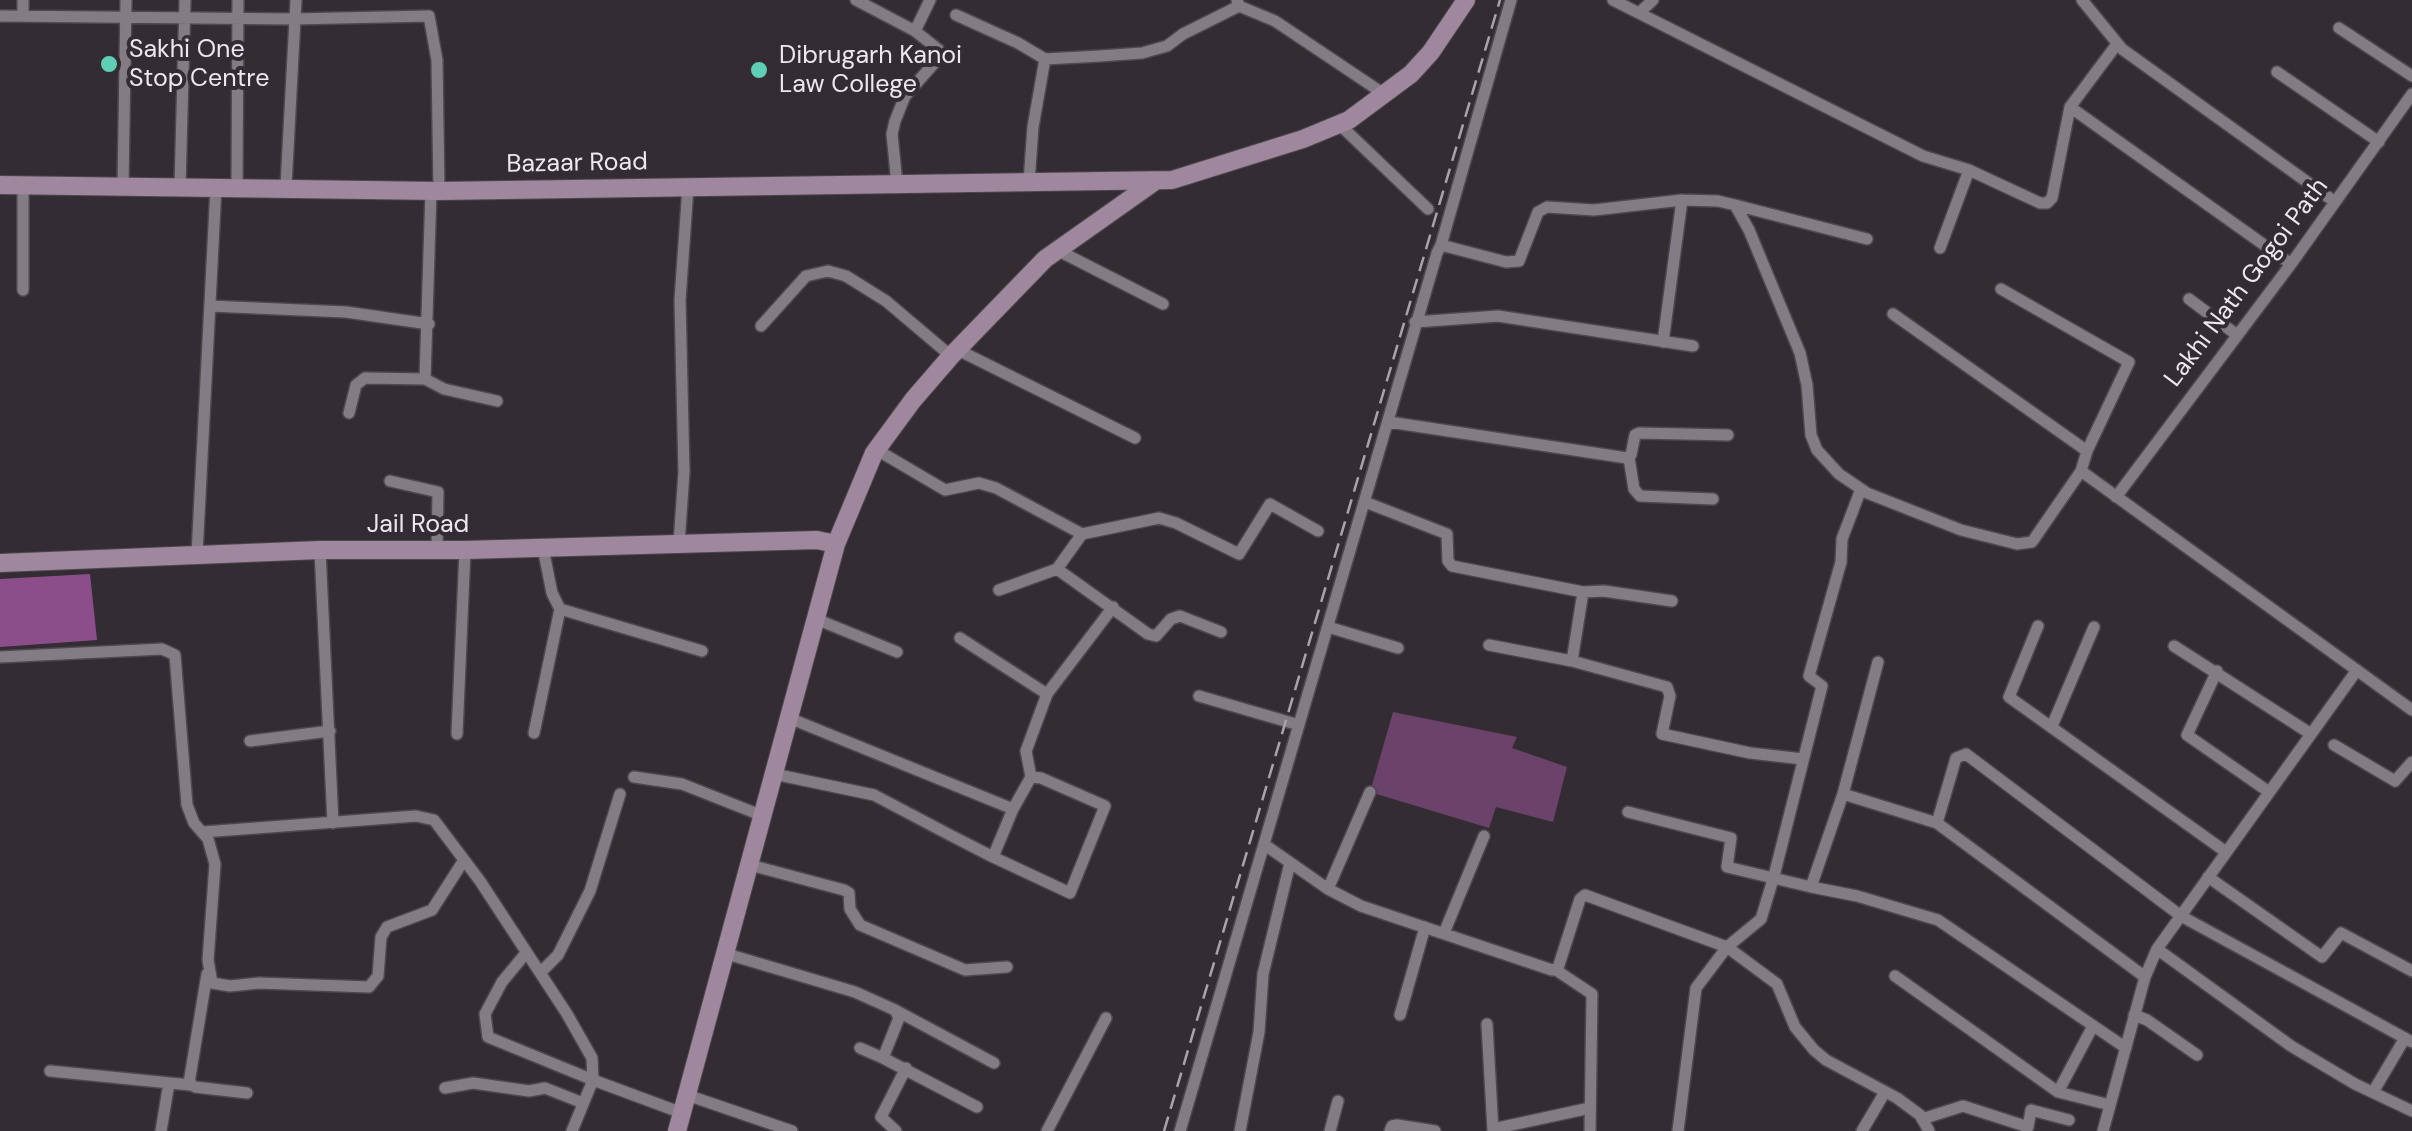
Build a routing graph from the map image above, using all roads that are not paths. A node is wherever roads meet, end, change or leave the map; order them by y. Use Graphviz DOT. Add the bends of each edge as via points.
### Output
graph roads {
  1 [pos="22,0"];
  2 [pos="126,0"];
  3 [pos="185,0"];
  4 [pos="238,0"];
  5 [pos="296,0"];
  6 [pos="856,0"];
  7 [pos="930,0"];
  8 [pos="1466,0"];
  9 [pos="1512,0"];
  10 [pos="1613,0"];
  11 [pos="1653,0"];
  12 [pos="2082,0"];
  13 [pos="1238,3"];
  14 [pos="1639,13"];
  15 [pos="956,15"];
  16 [pos="0,16"];
  17 [pos="23,16"];
  18 [pos="126,16"];
  19 [pos="185,16"];
  20 [pos="238,18"];
  21 [pos="294,18"];
  22 [pos="2339,28"];
  23 [pos="915,31"];
  24 [pos="2117,44"];
  25 [pos="1045,59"];
  26 [pos="2277,72"];
  27 [pos="2412,76"];
  28 [pos="1384,94"];
  29 [pos="2412,94"];
  30 [pos="2070,107"];
  31 [pos="1338,124"];
  32 [pos="2379,142"];
  33 [pos="1969,170"];
  34 [pos="1029,182"];
  35 [pos="1154,182"];
  36 [pos="897,184"];
  37 [pos="0,186"];
  38 [pos="23,186"];
  39 [pos="123,186"];
  40 [pos="180,186"];
  41 [pos="286,186"];
  42 [pos="216,187"];
  43 [pos="238,187"];
  44 [pos="688,187"];
  45 [pos="435,191"];
  46 [pos="1682,200"];
  47 [pos="2335,202"];
  48 [pos="1736,205"];
  49 [pos="1428,210"];
  50 [pos="1867,239"];
  51 [pos="1441,245"];
  52 [pos="1940,248"];
  53 [pos="1058,250"];
  54 [pos="2291,264"];
  55 [pos="2001,289"];
  56 [pos="24,290"];
  57 [pos="2189,299"];
  58 [pos="1163,304"];
  59 [pos="210,306"];
  60 [pos="1893,314"];
  61 [pos="1415,322"];
  62 [pos="428,324"];
  63 [pos="761,326"];
  64 [pos="2237,335"];
  65 [pos="1663,342"];
  66 [pos="1693,346"];
  67 [pos="954,353"];
  68 [pos="425,379"];
  69 [pos="498,401"];
  70 [pos="350,414"];
  71 [pos="1389,422"];
  72 [pos="1728,435"];
  73 [pos="1135,438"];
  74 [pos="876,450"];
  75 [pos="2086,451"];
  76 [pos="1629,458"];
  77 [pos="2081,471"];
  78 [pos="390,480"];
  79 [pos="1861,488"];
  80 [pos="2116,496"];
  81 [pos="1713,499"];
  82 [pos="1365,502"];
  83 [pos="1318,530"];
  84 [pos="1082,534"];
  85 [pos="679,544"];
  86 [pos="836,544"];
  87 [pos="530,549"];
  88 [pos="320,550"];
  89 [pos="437,550"];
  90 [pos="465,550"];
  91 [pos="197,554"];
  92 [pos="0,564"];
  93 [pos="1058,569"];
  94 [pos="998,590"];
  95 [pos="1584,592"];
  96 [pos="1672,601"];
  97 [pos="1113,608"];
  98 [pos="560,609"];
  99 [pos="816,619"];
  100 [pos="2038,626"];
  101 [pos="1328,627"];
  102 [pos="2094,627"];
  103 [pos="1222,632"];
  104 [pos="960,638"];
  105 [pos="1490,645"];
  106 [pos="2174,646"];
  107 [pos="1398,648"];
  108 [pos="702,650"];
  109 [pos="897,652"];
  110 [pos="0,657"];
  111 [pos="1572,661"];
  112 [pos="1878,662"];
  113 [pos="2357,670"];
  114 [pos="2217,671"];
  115 [pos="1046,694"];
  116 [pos="1199,696"];
  117 [pos="2412,710"];
  118 [pos="789,718"];
  119 [pos="1300,725"];
  120 [pos="2052,726"];
  121 [pos="330,731"];
  122 [pos="534,733"];
  123 [pos="458,734"];
  124 [pos="2312,734"];
  125 [pos="250,741"];
  126 [pos="2334,745"];
  127 [pos="1803,759"];
  128 [pos="2412,762"];
  129 [pos="774,774"];
  130 [pos="634,777"];
  131 [pos="1031,777"];
  132 [pos="1370,792"];
  133 [pos="2270,792"];
  134 [pos="620,794"];
  135 [pos="1843,794"];
  136 [pos="1013,809"];
  137 [pos="1628,812"];
  138 [pos="764,816"];
  139 [pos="1937,822"];
  140 [pos="334,823"];
  141 [pos="202,832"];
  142 [pos="1484,836"];
  143 [pos="1265,845"];
  144 [pos="2226,852"];
  145 [pos="994,857"];
  146 [pos="1290,863"];
  147 [pos="467,864"];
  148 [pos="750,866"];
  149 [pos="1774,876"];
  150 [pos="2208,877"];
  151 [pos="1811,887"];
  152 [pos="1328,889"];
  153 [pos="2181,916"];
  154 [pos="1425,926"];
  155 [pos="1444,933"];
  156 [pos="1727,947"];
  157 [pos="2157,949"];
  158 [pos="526,953"];
  159 [pos="726,954"];
  160 [pos="1007,966"];
  161 [pos="208,970"];
  162 [pos="1556,970"];
  163 [pos="2412,970"];
  164 [pos="541,972"];
  165 [pos="1895,976"];
  166 [pos="2145,978"];
  167 [pos="895,1010"];
  168 [pos="1400,1015"];
  169 [pos="2134,1015"];
  170 [pos="1106,1018"];
  171 [pos="1487,1024"];
  172 [pos="2093,1026"];
  173 [pos="2408,1040"];
  174 [pos="860,1048"];
  175 [pos="2126,1048"];
  176 [pos="2197,1054"];
  177 [pos="883,1058"];
  178 [pos="994,1063"];
  179 [pos="906,1068"];
  180 [pos="50,1071"];
  181 [pos="593,1080"];
  182 [pos="169,1083"];
  183 [pos="190,1085"];
  184 [pos="445,1088"];
  185 [pos="1885,1092"];
  186 [pos="2058,1092"];
  187 [pos="2373,1092"];
  188 [pos="247,1093"];
  189 [pos="1338,1101"];
  190 [pos="583,1103"];
  191 [pos="2110,1105"];
  192 [pos="977,1107"];
  193 [pos="1590,1108"];
  194 [pos="2412,1111"];
  195 [pos="682,1113"];
  196 [pos="2069,1120"];
  197 [pos="1925,1125"];
  198 [pos="1493,1130"];
  199 [pos="1681,1130"];
  200 [pos="161,1131"];
  201 [pos="572,1131"];
  202 [pos="792,1131"];
  203 [pos="896,1131"];
  204 [pos="1047,1131"];
  205 [pos="1180,1131"];
  206 [pos="1240,1131"];
  207 [pos="1330,1131"];
  208 [pos="1390,1131"];
  209 [pos="1435,1131"];
  210 [pos="1590,1131"];
  211 [pos="1862,1131"];
  212 [pos="2103,1131"];
  1 -- 17 [label="street"];
  2 -- 18 [label="street"];
  3 -- 19 [label="street"];
  4 -- 20 [label="street"];
  5 -- 21 [label="street"];
  6 -- 23 [label="street"];
  7 -- 23 [label="street"];
  8 -- 28 [label="street" via="1431,52"];
  9 -- 51 [label="street"];
  10 -- 14 [label="street"];
  11 -- 14 [label="street"];
  12 -- 24 [label="street"];
  13 -- 25 [label="street" via="1168,46 1142,54"];
  13 -- 28 [label="street"];
  14 -- 33 [label="street" via="1907,148"];
  15 -- 25 [label="street"];
  16 -- 17 [label="street"];
  17 -- 18 [label="street"];
  18 -- 19 [label="street"];
  18 -- 39 [label="street"];
  19 -- 20 [label="street"];
  19 -- 40 [label="street"];
  20 -- 21 [label="street"];
  20 -- 43 [label="street"];
  21 -- 41 [label="street"];
  21 -- 45 [label="street" via="432,18 439,104"];
  22 -- 27 [label="street"];
  23 -- 36 [label="street" via="939,55 904,96 895,121"];
  24 -- 30 [label="street"];
  24 -- 47 [label="street"];
  25 -- 34 [label="street"];
  26 -- 32 [label="street"];
  28 -- 31 [label="street"];
  29 -- 32 [label="street, Lakhi Nath Gogoi Path"];
  30 -- 33 [label="street" via="2050,202"];
  30 -- 54 [label="street"];
  31 -- 35 [label="street"];
  31 -- 49 [label="street"];
  32 -- 47 [label="street, Lakhi Nath Gogoi Path"];
  33 -- 52 [label="street"];
  34 -- 35 [label="street, Bazaar Road"];
  34 -- 36 [label="street, Bazaar Road"];
  35 -- 53 [label="street"];
  36 -- 44 [label="street, Bazaar Road"];
  37 -- 38 [label="street, Bazaar Road"];
  38 -- 39 [label="street, Bazaar Road"];
  38 -- 56 [label="street"];
  39 -- 40 [label="street, Bazaar Road"];
  40 -- 42 [label="street, Bazaar Road"];
  41 -- 43 [label="street, Bazaar Road"];
  41 -- 45 [label="street, Bazaar Road"];
  42 -- 43 [label="street, Bazaar Road"];
  42 -- 59 [label="street"];
  44 -- 45 [label="street, Bazaar Road"];
  44 -- 85 [label="street" via="680,300"];
  45 -- 62 [label="street"];
  46 -- 48 [label="street"];
  46 -- 51 [label="street" via="1594,210 1547,207 1538,212 1515,262"];
  46 -- 65 [label="street"];
  47 -- 54 [label="street, Lakhi Nath Gogoi Path"];
  48 -- 50 [label="street"];
  48 -- 79 [label="street" via="1800,354 1817,450"];
  51 -- 61 [label="street"];
  53 -- 58 [label="street"];
  53 -- 67 [label="street"];
  54 -- 64 [label="street, Lakhi Nath Gogoi Path"];
  55 -- 75 [label="street" via="2129,362"];
  57 -- 64 [label="street"];
  59 -- 62 [label="street" via="346,312"];
  59 -- 91 [label="street"];
  60 -- 75 [label="street"];
  61 -- 65 [label="street" via="1498,316"];
  61 -- 71 [label="street"];
  62 -- 68 [label="street"];
  63 -- 67 [label="street" via="806,276 828,271 886,302"];
  64 -- 80 [label="street, Lakhi Nath Gogoi Path"];
  65 -- 66 [label="street"];
  67 -- 73 [label="street"];
  67 -- 74 [label="street"];
  68 -- 69 [label="street"];
  68 -- 70 [label="street" via="361,379"];
  71 -- 76 [label="street"];
  71 -- 82 [label="street"];
  72 -- 76 [label="street" via="1639,432"];
  74 -- 84 [label="street" via="945,490 970,484 996,488"];
  74 -- 86 [label="street"];
  75 -- 77 [label="street"];
  76 -- 81 [label="street" via="1640,496"];
  77 -- 79 [label="street" via="2032,542 2017,544 1960,530"];
  77 -- 80 [label="street"];
  78 -- 89 [label="street" via="438,492"];
  79 -- 127 [label="street" via="1810,676 1822,686"];
  80 -- 113 [label="street"];
  82 -- 95 [label="street" via="1446,534 1452,566"];
  82 -- 101 [label="street"];
  83 -- 84 [label="street" via="1270,504 1239,554 1159,518"];
  84 -- 93 [label="street"];
  85 -- 86 [label="street, Jail Road"];
  85 -- 87 [label="street, Jail Road"];
  86 -- 99 [label="street"];
  87 -- 90 [label="street, Jail Road"];
  87 -- 98 [label="street"];
  88 -- 89 [label="street, Jail Road"];
  88 -- 91 [label="street, Jail Road"];
  88 -- 121 [label="street"];
  89 -- 90 [label="street, Jail Road"];
  90 -- 123 [label="street"];
  91 -- 92 [label="street, Jail Road"];
  93 -- 94 [label="street"];
  93 -- 97 [label="street"];
  95 -- 96 [label="street"];
  95 -- 111 [label="street"];
  97 -- 103 [label="street" via="1153,636 1175,616"];
  97 -- 115 [label="street"];
  98 -- 108 [label="street"];
  98 -- 122 [label="street"];
  99 -- 109 [label="street"];
  99 -- 118 [label="street"];
  100 -- 120 [label="street" via="2010,697"];
  101 -- 107 [label="street"];
  101 -- 119 [label="street"];
  102 -- 120 [label="street"];
  104 -- 115 [label="street"];
  105 -- 111 [label="street"];
  106 -- 114 [label="street"];
  110 -- 141 [label="street" via="171,651 187,805"];
  111 -- 127 [label="street" via="1667,688 1662,734"];
  112 -- 135 [label="street"];
  113 -- 117 [label="street"];
  113 -- 124 [label="street"];
  114 -- 124 [label="street"];
  114 -- 133 [label="street" via="2188,735"];
  115 -- 131 [label="street" via="1026,751"];
  116 -- 119 [label="street"];
  118 -- 129 [label="street"];
  118 -- 136 [label="street"];
  119 -- 143 [label="street"];
  120 -- 144 [label="street"];
  121 -- 125 [label="street"];
  121 -- 140 [label="street"];
  124 -- 133 [label="street"];
  126 -- 128 [label="street" via="2389,780 2399,780"];
  127 -- 149 [label="street"];
  129 -- 138 [label="street"];
  129 -- 145 [label="street" via="874,795"];
  130 -- 138 [label="street" via="682,784"];
  131 -- 136 [label="street"];
  131 -- 145 [label="street" via="1105,808 1072,891"];
  132 -- 152 [label="street"];
  133 -- 144 [label="street"];
  134 -- 164 [label="street" via="590,892 558,955"];
  135 -- 139 [label="street"];
  135 -- 151 [label="street"];
  136 -- 145 [label="street"];
  137 -- 149 [label="street" via="1731,838 1727,867"];
  138 -- 148 [label="street"];
  139 -- 153 [label="street" via="1956,758 1966,754"];
  139 -- 166 [label="street"];
  140 -- 141 [label="street"];
  140 -- 147 [label="street" via="426,816"];
  141 -- 161 [label="street" via="215,864"];
  142 -- 155 [label="street"];
  143 -- 146 [label="street"];
  143 -- 205 [label="street"];
  144 -- 150 [label="street"];
  146 -- 152 [label="street"];
  146 -- 206 [label="street" via="1263,974"];
  147 -- 158 [label="street"];
  147 -- 161 [label="street" via="432,910 387,927 378,976 369,988 219,985"];
  148 -- 159 [label="street"];
  148 -- 160 [label="street" via="844,890 860,926 965,970"];
  149 -- 151 [label="street"];
  149 -- 156 [label="street" via="1761,919"];
  150 -- 153 [label="street"];
  150 -- 163 [label="street" via="2322,957 2341,932"];
  151 -- 172 [label="street" via="1938,920"];
  152 -- 154 [label="street"];
  153 -- 157 [label="street"];
  153 -- 173 [label="street"];
  154 -- 155 [label="street"];
  154 -- 168 [label="street"];
  155 -- 162 [label="street"];
  156 -- 162 [label="street" via="1585,895"];
  156 -- 185 [label="street" via="1777,984 1795,1027 1814,1050"];
  156 -- 199 [label="street" via="1700,978 1693,998"];
  157 -- 166 [label="street"];
  157 -- 187 [label="street" via="2290,1046"];
  158 -- 164 [label="street"];
  158 -- 181 [label="street" via="485,1014 488,1037"];
  159 -- 167 [label="street"];
  159 -- 195 [label="street"];
  161 -- 183 [label="street"];
  162 -- 193 [label="street" via="1592,994"];
  164 -- 181 [label="street" via="587,1047"];
  165 -- 186 [label="street"];
  166 -- 169 [label="street"];
  167 -- 177 [label="street"];
  167 -- 178 [label="street"];
  169 -- 175 [label="street"];
  169 -- 176 [label="street"];
  170 -- 204 [label="street"];
  171 -- 198 [label="street"];
  172 -- 175 [label="street"];
  172 -- 186 [label="street"];
  173 -- 187 [label="street"];
  174 -- 177 [label="street"];
  175 -- 191 [label="street"];
  177 -- 179 [label="street"];
  179 -- 192 [label="street"];
  179 -- 203 [label="street" via="882,1117"];
  180 -- 182 [label="street"];
  181 -- 190 [label="street"];
  181 -- 195 [label="street"];
  182 -- 183 [label="street"];
  182 -- 200 [label="street"];
  183 -- 188 [label="street"];
  184 -- 190 [label="street" via="542,1088"];
  185 -- 197 [label="street"];
  185 -- 211 [label="street"];
  186 -- 191 [label="street"];
  187 -- 194 [label="street"];
  189 -- 207 [label="street"];
  190 -- 201 [label="street"];
  191 -- 212 [label="street"];
  193 -- 198 [label="street"];
  193 -- 210 [label="street"];
  195 -- 202 [label="street"];
  196 -- 197 [label="street" via="2031,1110 2028,1127 1963,1106"];
  208 -- 209 [label="street" via="1397,1125"];
}
